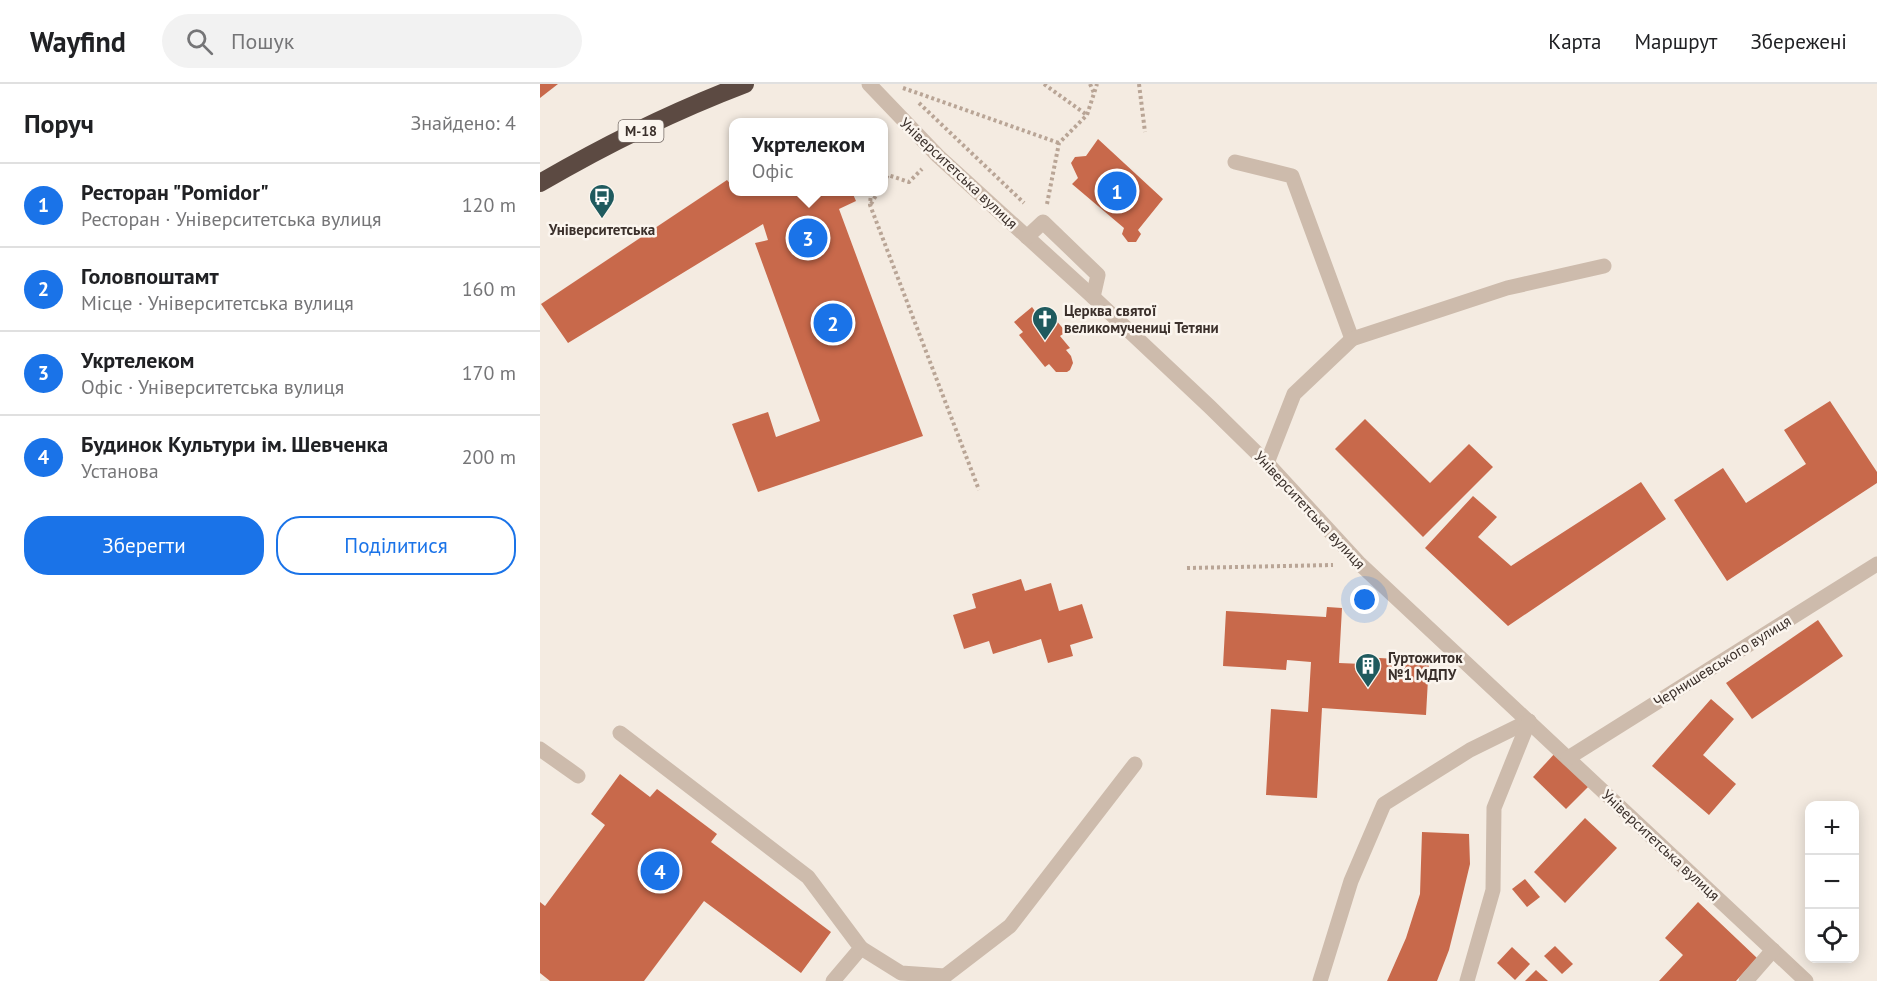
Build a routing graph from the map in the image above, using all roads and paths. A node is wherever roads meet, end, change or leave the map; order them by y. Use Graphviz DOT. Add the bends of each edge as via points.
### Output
graph roads {
  1 [pos="745,84"];
  2 [pos="868,84"];
  3 [pos="912,84"];
  4 [pos="1044,84"];
  5 [pos="1090,84"];
  6 [pos="1097,84"];
  7 [pos="1139,84"];
  8 [pos="903,88"];
  9 [pos="1094,93"];
  10 [pos="1087,115"];
  11 [pos="1144,132"];
  12 [pos="1059,143"];
  13 [pos="938,156"];
  14 [pos="1235,162"];
  15 [pos="888,175"];
  16 [pos="540,183"];
  17 [pos="871,196"];
  18 [pos="876,196"];
  19 [pos="870,205"];
  20 [pos="1043,222"];
  21 [pos="1027,237"];
  22 [pos="1604,266"];
  23 [pos="1093,297"];
  24 [pos="1352,339"];
  25 [pos="1267,464"];
  26 [pos="979,490"];
  27 [pos="1360,564"];
  28 [pos="1877,564"];
  29 [pos="1187,568"];
  30 [pos="1529,721"];
  31 [pos="620,733"];
  32 [pos="540,749"];
  33 [pos="1568,758"];
  34 [pos="1135,764"];
  35 [pos="578,776"];
  36 [pos="861,948"];
  37 [pos="1773,950"];
  38 [pos="833,981"];
  39 [pos="1320,981"];
  40 [pos="1467,981"];
  41 [pos="1746,981"];
  42 [pos="1806,981"];
  1 -- 16 [label="highway, М-18" via="582,158"];
  2 -- 13 [label="street, Університетська вулиця"];
  3 -- 8 [label="path"];
  4 -- 10 [label="path"];
  5 -- 9 [label="path"];
  6 -- 9 [label="path"];
  7 -- 11 [label="path"];
  8 -- 12 [label="path"];
  8 -- 20 [label="path"];
  9 -- 10 [label="path"];
  10 -- 12 [label="path"];
  12 -- 20 [label="path"];
  13 -- 15 [label="path" via="909,182"];
  13 -- 21 [label="street, Університетська вулиця"];
  14 -- 24 [label="street" via="1292,176"];
  17 -- 19 [label="path"];
  18 -- 19 [label="path"];
  19 -- 26 [label="path"];
  20 -- 21 [label="street"];
  20 -- 23 [label="street" via="1098,275"];
  21 -- 23 [label="street, Університетська вулиця"];
  22 -- 24 [label="street" via="1507,288"];
  23 -- 25 [label="street, Університетська вулиця"];
  24 -- 25 [label="street" via="1294,394"];
  25 -- 27 [label="street, Університетська вулиця"];
  27 -- 29 [label="path"];
  27 -- 30 [label="street, Університетська вулиця"];
  28 -- 33 [label="street, Чернишевського вулиця"];
  30 -- 33 [label="street, Університетська вулиця"];
  30 -- 39 [label="street" via="1470,750 1384,804 1351,881"];
  30 -- 40 [label="street" via="1494,808 1493,890"];
  31 -- 36 [label="street" via="808,877"];
  32 -- 35 [label="street"];
  33 -- 37 [label="street, Університетська вулиця"];
  34 -- 36 [label="street" via="1010,926 945,976 901,973"];
  36 -- 38 [label="street"];
  37 -- 41 [label="street"];
  37 -- 42 [label="street, Університетська вулиця"];
}
